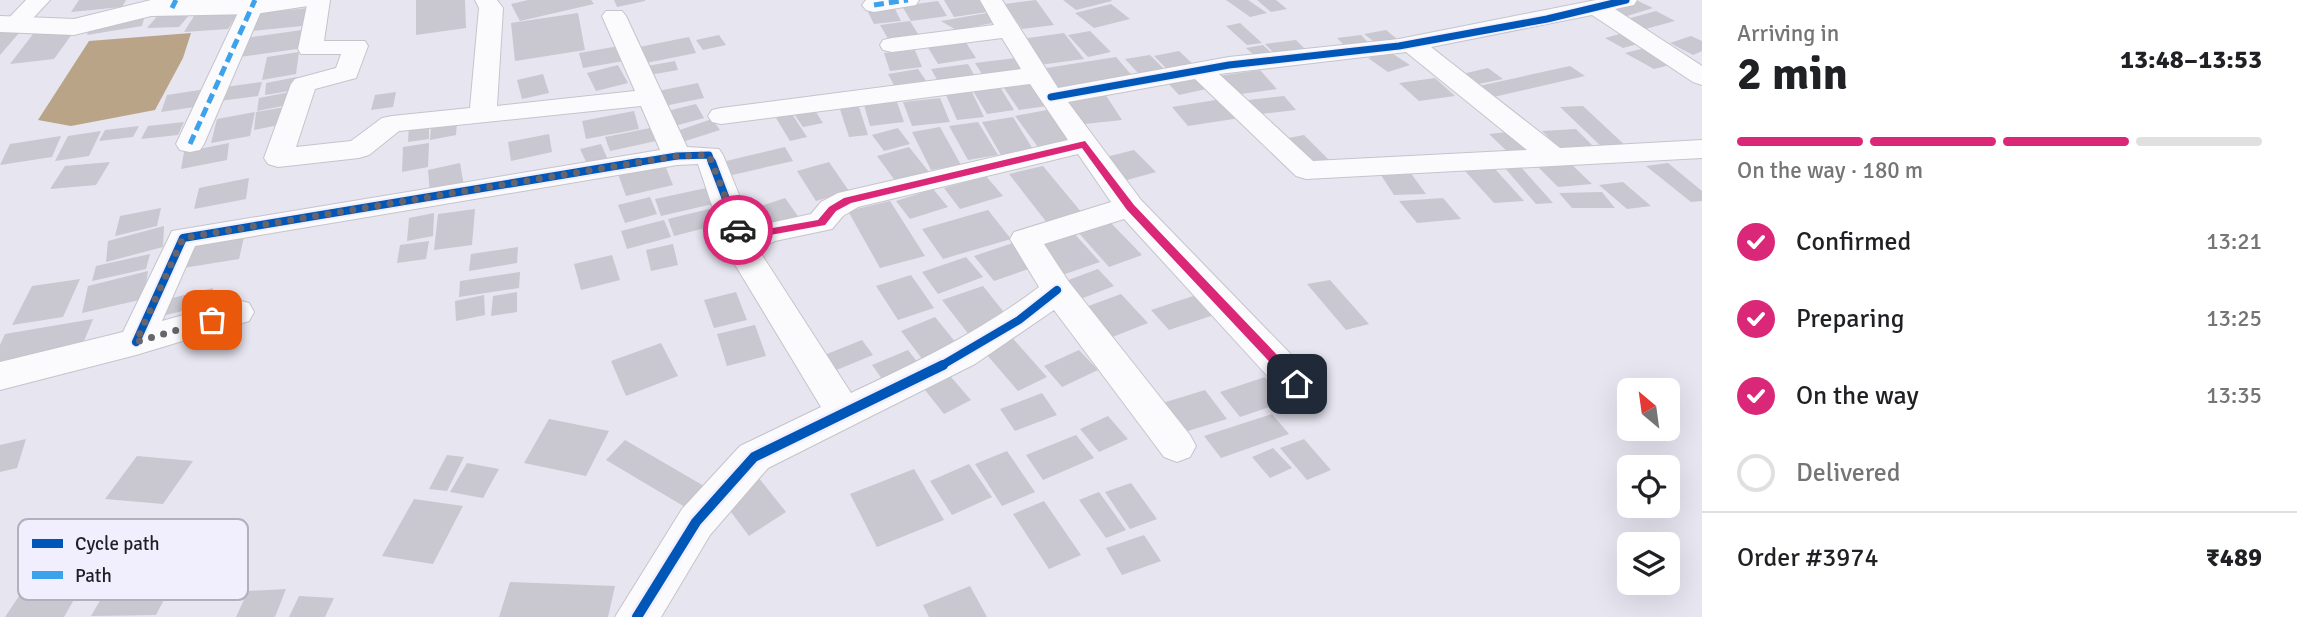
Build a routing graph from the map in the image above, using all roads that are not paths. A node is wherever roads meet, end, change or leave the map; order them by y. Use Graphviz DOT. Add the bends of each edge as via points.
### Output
graph roads {
  1 [pos="39,0"];
  2 [pos="299,0"];
  3 [pos="319,0"];
  4 [pos="486,0"];
  5 [pos="908,0"];
  6 [pos="1626,0"];
  7 [pos="995,1"];
  8 [pos="255,3"];
  9 [pos="174,4"];
  10 [pos="874,5"];
  11 [pos="1596,7"];
  12 [pos="614,16"];
  13 [pos="8,24"];
  14 [pos="1009,30"];
  15 [pos="1411,44"];
  16 [pos="892,45"];
  17 [pos="1200,70"];
  18 [pos="1702,77"];
  19 [pos="1044,86"];
  20 [pos="652,97"];
  21 [pos="483,115"];
  22 [pos="721,116"];
  23 [pos="190,144"];
  24 [pos="1085,144"];
  25 [pos="1702,149"];
  26 [pos="677,156"];
  27 [pos="1555,158"];
  28 [pos="1130,207"];
  29 [pos="743,244"];
  30 [pos="1057,290"];
  31 [pos="237,312"];
  32 [pos="136,342"];
  33 [pos="0,376"];
  34 [pos="1297,384"];
  35 [pos="845,415"];
  36 [pos="1177,446"];
  37 [pos="636,617"];
  1 -- 13 [label="street"];
  2 -- 8 [label="street"];
  3 -- 21 [label="street" via="310,49 356,46 347,73 304,84 278,158 359,149 392,124"];
  4 -- 21 [label="street" via="491,8"];
  5 -- 10 [label="street"];
  6 -- 11 [label="street"];
  7 -- 14 [label="street"];
  8 -- 9 [label="street"];
  8 -- 23 [label="street"];
  9 -- 13 [label="street" via="74,27"];
  11 -- 15 [label="street"];
  11 -- 18 [label="street"];
  12 -- 20 [label="street"];
  14 -- 16 [label="street"];
  14 -- 19 [label="street"];
  15 -- 17 [label="street"];
  15 -- 27 [label="street"];
  17 -- 19 [label="street"];
  17 -- 27 [label="street" via="1307,170"];
  19 -- 22 [label="street"];
  19 -- 24 [label="street"];
  20 -- 21 [label="street"];
  20 -- 26 [label="street"];
  24 -- 28 [label="street"];
  24 -- 29 [label="street" via="848,200 821,222 767,232"];
  25 -- 27 [label="street"];
  26 -- 29 [label="street" via="709,155"];
  26 -- 32 [label="street" via="183,238"];
  28 -- 30 [label="street" via="1025,239"];
  28 -- 34 [label="street"];
  29 -- 35 [label="street" via="744,253"];
  30 -- 35 [label="street" via="963,355"];
  30 -- 36 [label="street"];
  31 -- 32 [label="street"];
  32 -- 33 [label="street"];
  35 -- 37 [label="street" via="754,457 696,522"];
}
